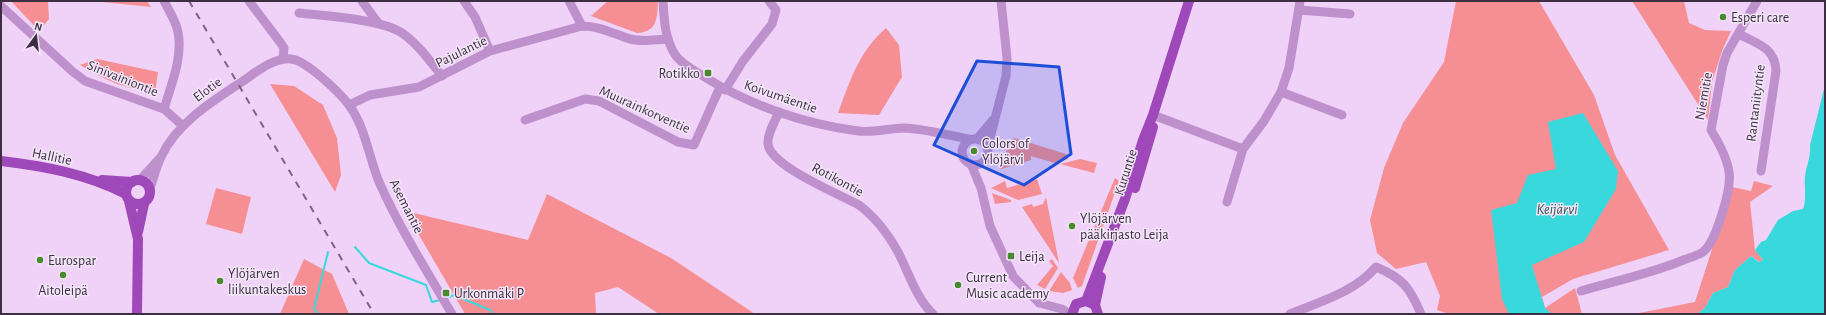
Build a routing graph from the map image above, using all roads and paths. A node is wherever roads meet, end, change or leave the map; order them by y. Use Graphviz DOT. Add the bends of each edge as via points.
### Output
graph roads {
  1 [pos="164,1"];
  2 [pos="249,1"];
  3 [pos="362,1"];
  4 [pos="464,1"];
  5 [pos="569,1"];
  6 [pos="663,1"];
  7 [pos="769,1"];
  8 [pos="1001,1"];
  9 [pos="1189,1"];
  10 [pos="1757,1"];
  11 [pos="1,6"];
  12 [pos="1300,6"];
  13 [pos="299,13"];
  14 [pos="1350,14"];
  15 [pos="378,23"];
  16 [pos="582,26"];
  17 [pos="1739,34"];
  18 [pos="668,39"];
  19 [pos="490,50"];
  20 [pos="284,59"];
  21 [pos="442,76"];
  22 [pos="723,89"];
  23 [pos="1281,92"];
  24 [pos="349,105"];
  25 [pos="164,109"];
  26 [pos="779,112"];
  27 [pos="1153,115"];
  28 [pos="1342,115"];
  29 [pos="995,117"];
  30 [pos="525,120"];
  31 [pos="183,126"];
  32 [pos="945,134"];
  33 [pos="974,139"];
  34 [pos="988,146"];
  35 [pos="962,149"];
  36 [pos="1243,149"];
  37 [pos="160,158"];
  38 [pos="1,161"];
  39 [pos="971,164"];
  40 [pos="982,164"];
  41 [pos="1761,171"];
  42 [pos="97,180"];
  43 [pos="136,181"];
  44 [pos="150,188"];
  45 [pos="981,188"];
  46 [pos="128,197"];
  47 [pos="1227,202"];
  48 [pos="144,204"];
  49 [pos="138,234"];
  50 [pos="1581,291"];
  51 [pos="1027,292"];
  52 [pos="1089,306"];
  53 [pos="137,314"];
  54 [pos="452,314"];
  55 [pos="933,314"];
  56 [pos="1069,314"];
  57 [pos="1072,314"];
  58 [pos="1290,314"];
  59 [pos="1421,314"];
  1 -- 25 [label="street" via="175,21 179,44 174,75"];
  2 -- 20 [label="street" via="284,48"];
  3 -- 15 [label="street"];
  4 -- 19 [label="street" via="475,17"];
  5 -- 16 [label="street"];
  6 -- 18 [label="street, Koivumäentie"];
  7 -- 22 [label="street" via="776,10 772,24"];
  8 -- 29 [label="street" via="1007,58 1006,76"];
  9 -- 27 [label="main road, Kuruntie"];
  10 -- 17 [label="street, Niemitie"];
  11 -- 25 [label="street, Sinivainiontie" via="84,81"];
  12 -- 14 [label="street"];
  12 -- 23 [label="street" via="1289,68"];
  13 -- 15 [label="street"];
  15 -- 21 [label="street" via="393,28 410,40"];
  16 -- 18 [label="street, Pajulantie" via="597,27 643,41"];
  16 -- 19 [label="street, Pajulantie"];
  17 -- 41 [label="street, Rantaniityntie" via="1767,48 1776,63"];
  17 -- 50 [label="street, Niemitie" via="1723,65 1711,130 1721,146 1730,173 1726,201 1710,245 1701,253 1668,266"];
  18 -- 22 [label="street, Koivumäentie" via="678,58"];
  19 -- 21 [label="street, Pajulantie"];
  20 -- 24 [label="street" via="303,63"];
  20 -- 31 [label="street, Elotie" via="261,69 219,97"];
  21 -- 24 [label="street, Pajulantie" via="419,87 370,95"];
  22 -- 26 [label="street, Koivumäentie"];
  22 -- 30 [label="street, Muurainkorventie" via="694,145 678,142 599,101 585,99"];
  23 -- 28 [label="street"];
  23 -- 36 [label="street"];
  24 -- 54 [label="street, Asemantie" via="358,122 388,203"];
  25 -- 31 [label="street, Sinivainiontie"];
  26 -- 32 [label="street, Koivumäentie" via="860,131 904,128"];
  26 -- 55 [label="street, Rotikontie" via="769,135 768,143 773,156 792,171 867,211 891,240 920,296"];
  27 -- 36 [label="street"];
  27 -- 52 [label="main road, Kuruntie" via="1142,140"];
  29 -- 33 [label="street"];
  29 -- 34 [label="street"];
  31 -- 37 [label="street, Elotie"];
  32 -- 33 [label="street, Koivumäentie"];
  32 -- 35 [label="street"];
  33 -- 34 [label="street" via="985,142"];
  33 -- 35 [label="street"];
  34 -- 40 [label="street" via="988,154"];
  35 -- 39 [label="street" via="964,160"];
  36 -- 47 [label="street"];
  37 -- 43 [label="street, Elotie"];
  37 -- 44 [label="street, Elotie"];
  38 -- 42 [label="main road, Hallitie"];
  39 -- 40 [label="street"];
  39 -- 45 [label="street"];
  40 -- 45 [label="street"];
  42 -- 43 [label="main road, Hallitie"];
  42 -- 46 [label="main road, Hallitie"];
  43 -- 44 [label="main road" via="146,183"];
  43 -- 46 [label="main road" via="126,189"];
  44 -- 48 [label="main road" via="150,195"];
  45 -- 51 [label="street" via="990,226 998,246 1013,276"];
  46 -- 48 [label="main road" via="136,204"];
  46 -- 49 [label="main road"];
  48 -- 49 [label="main road"];
  49 -- 53 [label="main road"];
  51 -- 52 [label="street" via="1054,302"];
  51 -- 56 [label="street" via="1039,302 1062,309"];
  52 -- 57 [label="main road, Kuruntie"];
  58 -- 59 [label="street" via="1353,287 1367,278 1376,267 1387,271 1412,292"];
}
